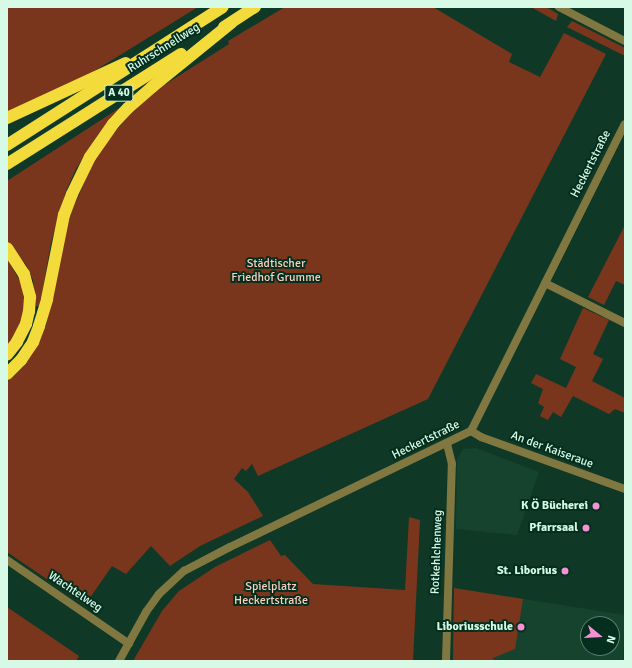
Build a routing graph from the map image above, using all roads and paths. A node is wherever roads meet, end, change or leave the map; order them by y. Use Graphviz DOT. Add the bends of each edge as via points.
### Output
graph roads {
  1 [pos="223,7"];
  2 [pos="255,7"];
  3 [pos="559,7"];
  4 [pos="231,23"];
  5 [pos="625,41"];
  6 [pos="162,47"];
  7 [pos="7,118"];
  8 [pos="625,124"];
  9 [pos="7,145"];
  10 [pos="7,164"];
  11 [pos="7,248"];
  12 [pos="545,283"];
  13 [pos="625,323"];
  14 [pos="7,355"];
  15 [pos="7,374"];
  16 [pos="471,431"];
  17 [pos="446,444"];
  18 [pos="625,489"];
  19 [pos="7,560"];
  20 [pos="129,644"];
  21 [pos="119,661"];
  22 [pos="446,661"];
  1 -- 6 [label="highway, Ruhrschnellweg / A 40"];
  2 -- 4 [label="highway, Ruhrschnellweg / A 40"];
  3 -- 5 [label="street"];
  4 -- 10 [label="highway, Ruhrschnellweg / A 40"];
  4 -- 15 [label="highway" via="128,108 113,124 90,157 64,215 47,298 33,342 21,360"];
  6 -- 7 [label="highway"];
  6 -- 9 [label="highway, Ruhrschnellweg / A 40"];
  8 -- 12 [label="street, Heckertstraße"];
  11 -- 14 [label="highway" via="24,274 30,297 26,324"];
  12 -- 13 [label="street"];
  12 -- 16 [label="street, Heckertstraße"];
  16 -- 17 [label="street, Heckertstraße"];
  16 -- 18 [label="street, An der Kaiseraue" via="481,437"];
  17 -- 20 [label="street, Heckertstraße" via="188,568 159,594"];
  17 -- 22 [label="street, Rotkehlchenweg" via="452,464"];
  19 -- 20 [label="street, Wachtelweg"];
  20 -- 21 [label="street, Heckertstraße"];
}
